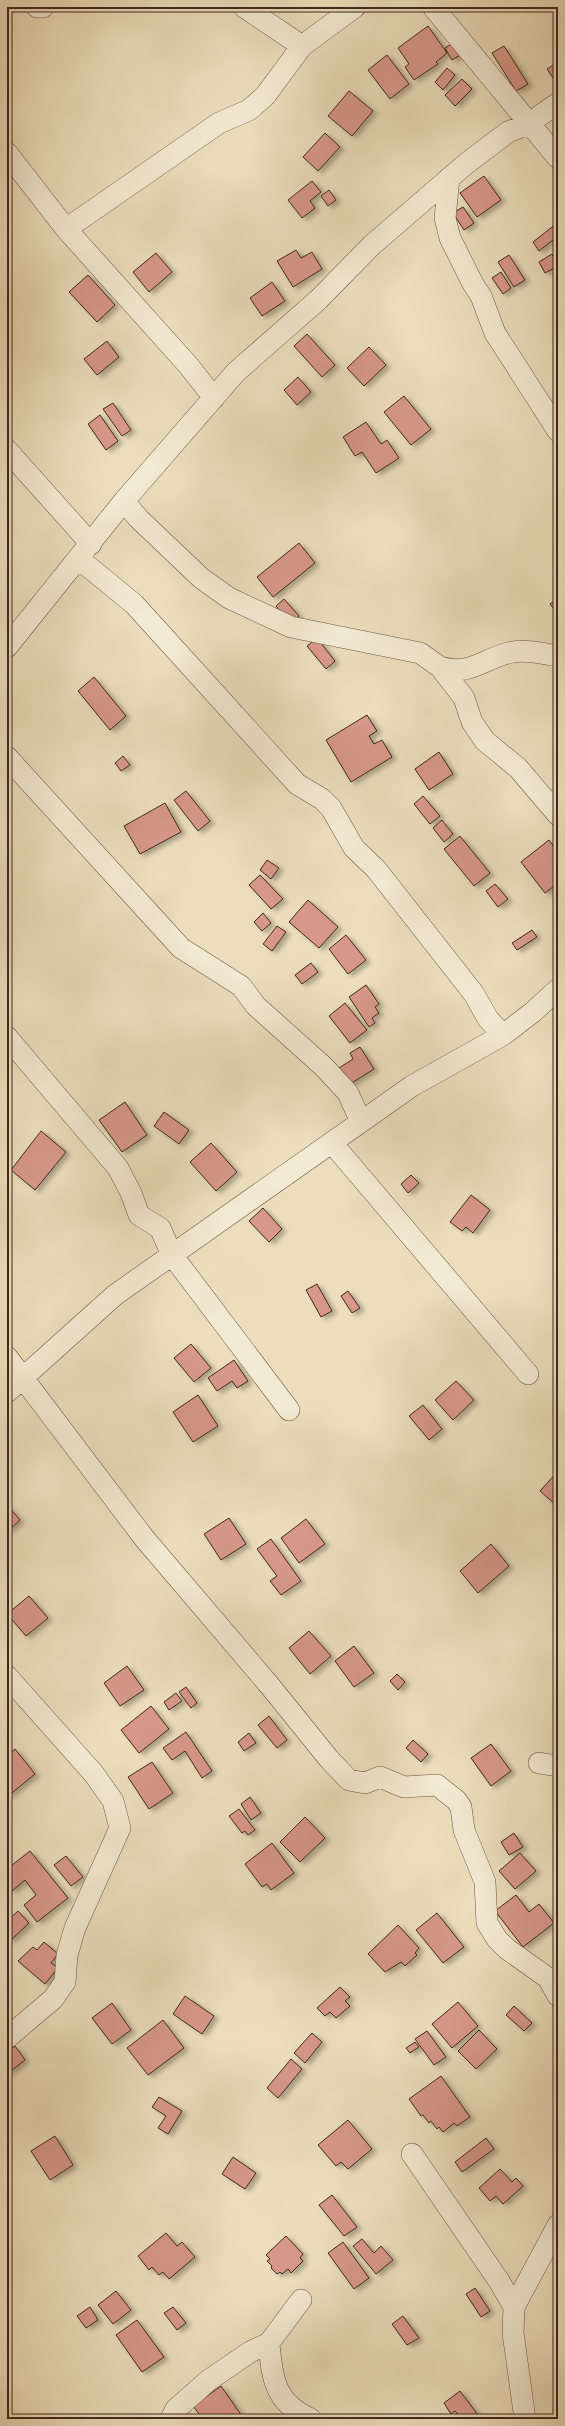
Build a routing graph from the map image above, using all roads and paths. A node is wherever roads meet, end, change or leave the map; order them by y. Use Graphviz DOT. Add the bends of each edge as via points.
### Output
graph roads {
  1 [pos="37,7"];
  2 [pos="43,7"];
  3 [pos="244,7"];
  4 [pos="355,7"];
  5 [pos="433,7"];
  6 [pos="302,46"];
  7 [pos="554,108"];
  8 [pos="528,124"];
  9 [pos="7,153"];
  10 [pos="558,158"];
  11 [pos="449,178"];
  12 [pos="66,229"];
  13 [pos="214,398"];
  14 [pos="558,431"];
  15 [pos="7,450"];
  16 [pos="124,501"];
  17 [pos="85,551"];
  18 [pos="7,647"];
  19 [pos="558,656"];
  20 [pos="440,667"];
  21 [pos="7,757"];
  22 [pos="558,815"];
  23 [pos="558,988"];
  24 [pos="503,1035"];
  25 [pos="7,1037"];
  26 [pos="361,1122"];
  27 [pos="332,1143"];
  28 [pos="172,1255"];
  29 [pos="7,1356"];
  30 [pos="528,1374"];
  31 [pos="24,1377"];
  32 [pos="7,1392"];
  33 [pos="289,1410"];
  34 [pos="7,1676"];
  35 [pos="558,1996"];
  36 [pos="7,2038"];
  37 [pos="412,2154"];
  38 [pos="558,2225"];
  39 [pos="302,2300"];
  40 [pos="514,2307"];
  41 [pos="269,2343"];
  42 [pos="171,2419"];
  43 [pos="311,2419"];
  44 [pos="525,2419"];
  1 -- 2 [label="street"];
  3 -- 6 [label="street"];
  4 -- 6 [label="street"];
  5 -- 8 [label="street" via="487,70"];
  6 -- 12 [label="street" via="265,96 249,110 219,123"];
  7 -- 8 [label="street"];
  8 -- 10 [label="street"];
  8 -- 11 [label="street" via="508,132"];
  9 -- 12 [label="street"];
  11 -- 13 [label="street" via="372,245 318,300 236,372"];
  11 -- 14 [label="street" via="445,218 450,238 481,296 495,333"];
  12 -- 13 [label="street" via="188,365"];
  13 -- 16 [label="street"];
  15 -- 17 [label="street"];
  16 -- 17 [label="street"];
  16 -- 20 [label="street" via="138,518 201,578 229,598 268,619 291,627 420,653"];
  17 -- 18 [label="street"];
  17 -- 24 [label="street" via="296,784 322,799 331,808 354,848 376,870 474,994 488,1019"];
  19 -- 20 [label="street" via="517,652 454,671"];
  20 -- 22 [label="street" via="464,698 472,722 485,741 518,768"];
  21 -- 26 [label="street" via="181,948 241,986 256,1006 324,1067 348,1093"];
  23 -- 24 [label="street" via="533,1012"];
  24 -- 26 [label="street" via="412,1086"];
  25 -- 28 [label="street" via="118,1168 139,1216 160,1228"];
  26 -- 27 [label="street"];
  27 -- 28 [label="street"];
  27 -- 30 [label="street"];
  28 -- 31 [label="street" via="115,1295"];
  28 -- 33 [label="street"];
  29 -- 31 [label="street"];
  31 -- 32 [label="street"];
  31 -- 35 [label="street" via="144,1538 349,1780 365,1783 380,1777 404,1787 438,1785 456,1800 461,1807 464,1830 484,1882 487,1923 497,1939 508,1949 548,1978"];
  34 -- 36 [label="street" via="94,1774 113,1801 120,1828 75,1928 67,1955 65,1982 53,1999"];
  37 -- 40 [label="street" via="500,2281"];
  38 -- 40 [label="street"];
  39 -- 41 [label="street"];
  40 -- 44 [label="street" via="513,2333"];
  41 -- 42 [label="street" via="250,2352 209,2380 176,2408"];
  41 -- 43 [label="street" via="271,2371 279,2394 295,2412"];
}
